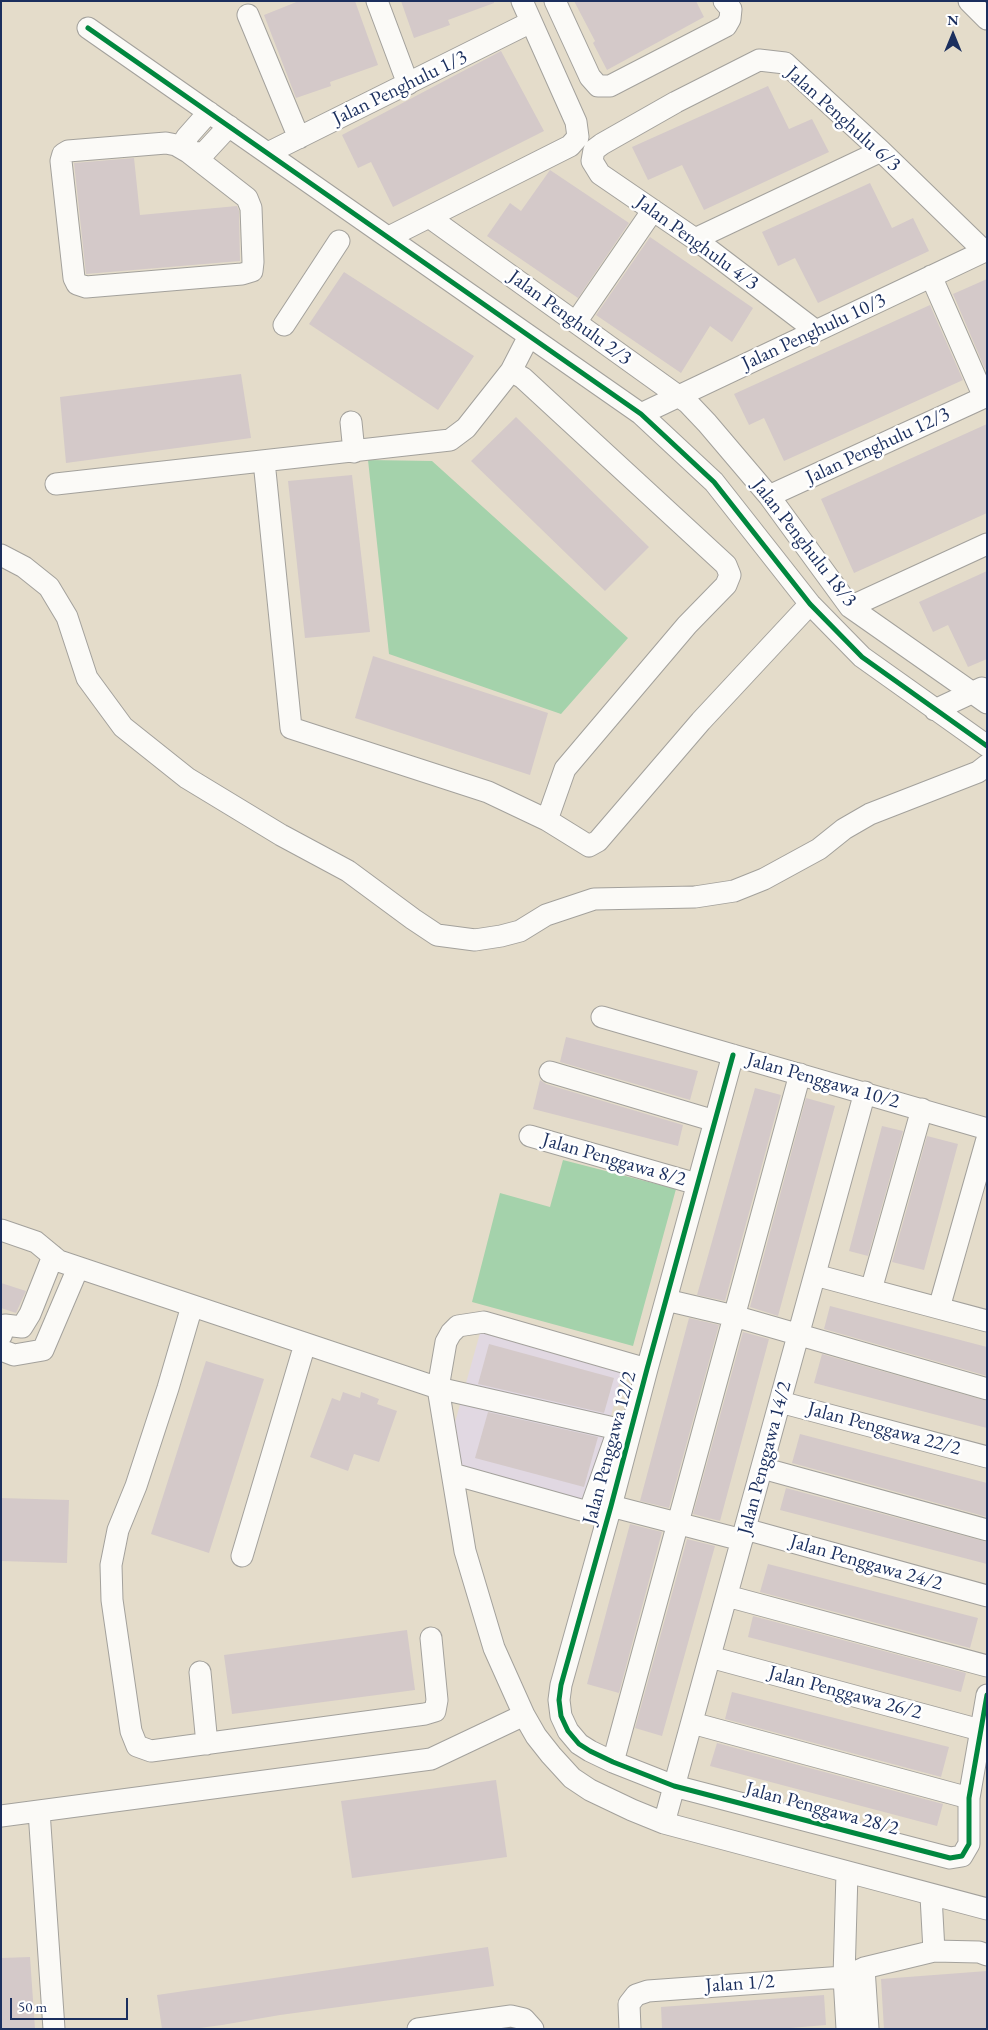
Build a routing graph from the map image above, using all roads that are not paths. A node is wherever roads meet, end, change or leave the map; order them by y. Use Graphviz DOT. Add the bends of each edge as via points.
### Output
graph roads {
  1 [pos="377,1"];
  2 [pos="522,1"];
  3 [pos="555,1"];
  4 [pos="724,1"];
  5 [pos="969,1"];
  6 [pos="248,15"];
  7 [pos="987,19"];
  8 [pos="532,22"];
  9 [pos="88,28"];
  10 [pos="570,36"];
  11 [pos="541,45"];
  12 [pos="408,84"];
  13 [pos="208,112"];
  14 [pos="229,126"];
  15 [pos="299,138"];
  16 [pos="881,151"];
  17 [pos="188,152"];
  18 [pos="268,153"];
  19 [pos="592,161"];
  20 [pos="653,210"];
  21 [pos="430,217"];
  22 [pos="388,237"];
  23 [pos="695,239"];
  24 [pos="339,241"];
  25 [pos="983,249"];
  26 [pos="931,276"];
  27 [pos="576,322"];
  28 [pos="284,325"];
  29 [pos="811,326"];
  30 [pos="529,336"];
  31 [pos="511,370"];
  32 [pos="678,396"];
  33 [pos="985,396"];
  34 [pos="640,414"];
  35 [pos="351,422"];
  36 [pos="707,423"];
  37 [pos="354,452"];
  38 [pos="264,461"];
  39 [pos="56,484"];
  40 [pos="769,496"];
  41 [pos="987,544"];
  42 [pos="1,555"];
  43 [pos="810,604"];
  44 [pos="850,607"];
  45 [pos="982,694"];
  46 [pos="935,710"];
  47 [pos="987,746"];
  48 [pos="987,765"];
  49 [pos="547,820"];
  50 [pos="602,1017"];
  51 [pos="733,1055"];
  52 [pos="550,1072"];
  53 [pos="800,1074"];
  54 [pos="865,1092"];
  55 [pos="922,1109"];
  56 [pos="715,1121"];
  57 [pos="987,1129"];
  58 [pos="530,1136"];
  59 [pos="987,1139"];
  60 [pos="697,1184"];
  61 [pos="1,1230"];
  62 [pos="52,1256"];
  63 [pos="78,1268"];
  64 [pos="815,1275"];
  65 [pos="871,1290"];
  66 [pos="666,1300"];
  67 [pos="192,1306"];
  68 [pos="939,1308"];
  69 [pos="734,1316"];
  70 [pos="987,1321"];
  71 [pos="799,1334"];
  72 [pos="1,1336"];
  73 [pos="305,1344"];
  74 [pos="1,1350"];
  75 [pos="640,1367"];
  76 [pos="438,1388"];
  77 [pos="987,1389"];
  78 [pos="780,1402"];
  79 [pos="618,1429"];
  80 [pos="987,1457"];
  81 [pos="762,1468"];
  82 [pos="454,1474"];
  83 [pos="611,1506"];
  84 [pos="678,1524"];
  85 [pos="987,1530"];
  86 [pos="744,1534"];
  87 [pos="242,1556"];
  88 [pos="727,1596"];
  89 [pos="987,1596"];
  90 [pos="431,1638"];
  91 [pos="710,1657"];
  92 [pos="987,1666"];
  93 [pos="200,1672"];
  94 [pos="987,1695"];
  95 [pos="524,1715"];
  96 [pos="692,1723"];
  97 [pos="980,1730"];
  98 [pos="207,1744"];
  99 [pos="613,1762"];
  100 [pos="674,1786"];
  101 [pos="969,1798"];
  102 [pos="39,1811"];
  103 [pos="1,1816"];
  104 [pos="664,1823"];
  105 [pos="847,1873"];
  106 [pos="931,1896"];
  107 [pos="987,1909"];
  108 [pos="934,1951"];
  109 [pos="987,1955"];
  110 [pos="854,1972"];
  111 [pos="54,2029"];
  112 [pos="418,2029"];
  113 [pos="533,2029"];
  114 [pos="630,2029"];
  115 [pos="848,2029"];
  116 [pos="868,2029"];
  1 -- 12 [label="street"];
  2 -- 8 [label="street"];
  3 -- 10 [label="street"];
  4 -- 10 [label="street" via="731,9 726,26 610,86 598,86 590,76"];
  5 -- 7 [label="street"];
  6 -- 15 [label="street"];
  8 -- 11 [label="street"];
  8 -- 12 [label="street, Jalan Penghulu 1/3"];
  9 -- 13 [label="street"];
  10 -- 11 [label="street"];
  11 -- 21 [label="street" via="576,122 578,137 570,146"];
  12 -- 15 [label="street, Jalan Penghulu 1/3"];
  13 -- 14 [label="street"];
  13 -- 17 [label="street" via="186,138"];
  14 -- 17 [label="street" via="204,152"];
  14 -- 18 [label="street"];
  15 -- 18 [label="street, Jalan Penghulu 1/3"];
  16 -- 19 [label="street, Jalan Penghulu 6/3" via="784,63 760,60 602,144 594,150"];
  16 -- 23 [label="street"];
  16 -- 25 [label="street, Jalan Penghulu 6/3"];
  17 -- 17 [label="street" via="247,198 251,208 252,271 86,287 77,284 61,161 63,154 166,143"];
  18 -- 22 [label="street"];
  19 -- 20 [label="street, Jalan Penghulu 4/3" via="600,174"];
  20 -- 23 [label="street, Jalan Penghulu 4/3"];
  20 -- 27 [label="street"];
  21 -- 22 [label="street"];
  21 -- 27 [label="street, Jalan Penghulu 2/3"];
  22 -- 30 [label="street"];
  23 -- 29 [label="street, Jalan Penghulu 4/3"];
  24 -- 28 [label="street"];
  25 -- 26 [label="street, Jalan Penghulu 10/3"];
  26 -- 29 [label="street, Jalan Penghulu 10/3"];
  26 -- 33 [label="street"];
  27 -- 32 [label="street, Jalan Penghulu 2/3"];
  29 -- 32 [label="street, Jalan Penghulu 10/3"];
  30 -- 31 [label="street"];
  30 -- 34 [label="street"];
  31 -- 37 [label="street" via="466,428 450,440"];
  31 -- 49 [label="street" via="726,565 730,575 726,585 687,625 565,769"];
  32 -- 34 [label="street, Jalan Penghulu 10/3"];
  32 -- 36 [label="street, Jalan Penghulu 2/3"];
  33 -- 40 [label="street, Jalan Penghulu 12/3"];
  34 -- 43 [label="street" via="714,482"];
  35 -- 37 [label="street"];
  36 -- 40 [label="street, Jalan Penghulu 18/3"];
  37 -- 38 [label="street"];
  38 -- 39 [label="street"];
  38 -- 49 [label="street" via="292,728 488,792"];
  40 -- 44 [label="street, Jalan Penghulu 18/3"];
  41 -- 44 [label="street"];
  42 -- 48 [label="street" via="24,567 49,587 67,617 88,678 124,726 187,778 348,871 437,935 475,940 501,936 520,931 546,915 594,899 678,898 734,891 764,879 819,849 870,814 978,772"];
  43 -- 46 [label="street" via="862,657"];
  43 -- 49 [label="street" via="701,721 598,841 589,846"];
  44 -- 45 [label="street, Jalan Penghulu 18/3"];
  45 -- 46 [label="street"];
  46 -- 47 [label="street"];
  50 -- 51 [label="street, Jalan Penggawa 10/2"];
  51 -- 53 [label="street, Jalan Penggawa 10/2"];
  51 -- 56 [label="street, Jalan Penggawa 12/2"];
  52 -- 56 [label="street"];
  53 -- 54 [label="street, Jalan Penggawa 10/2"];
  53 -- 69 [label="street"];
  54 -- 55 [label="street, Jalan Penggawa 10/2"];
  54 -- 64 [label="street, Jalan Penggawa 14/2"];
  55 -- 57 [label="street, Jalan Penggawa 10/2"];
  55 -- 65 [label="street"];
  56 -- 60 [label="street, Jalan Penggawa 12/2"];
  58 -- 60 [label="street, Jalan Penggawa 8/2"];
  59 -- 68 [label="street"];
  60 -- 66 [label="street, Jalan Penggawa 12/2"];
  61 -- 62 [label="street" via="36,1242"];
  62 -- 63 [label="street"];
  62 -- 72 [label="street" via="30,1314 22,1326 4,1326"];
  63 -- 67 [label="street"];
  63 -- 74 [label="street" via="43,1350 14,1355"];
  64 -- 65 [label="street"];
  64 -- 71 [label="street, Jalan Penggawa 14/2"];
  65 -- 68 [label="street"];
  66 -- 69 [label="street"];
  66 -- 75 [label="street, Jalan Penggawa 12/2"];
  67 -- 73 [label="street"];
  67 -- 98 [label="street" via="136,1486 118,1530 112,1565 112,1600 130,1731 137,1746 151,1751"];
  68 -- 70 [label="street"];
  69 -- 71 [label="street"];
  69 -- 84 [label="street"];
  71 -- 77 [label="street"];
  71 -- 78 [label="street, Jalan Penggawa 14/2"];
  73 -- 76 [label="street"];
  73 -- 87 [label="street"];
  75 -- 76 [label="street" via="484,1322 458,1326 451,1333 446,1342"];
  75 -- 79 [label="street"];
  75 -- 83 [label="street, Jalan Penggawa 12/2"];
  76 -- 79 [label="street"];
  76 -- 82 [label="street"];
  78 -- 80 [label="street, Jalan Penggawa 22/2"];
  78 -- 81 [label="street, Jalan Penggawa 14/2"];
  79 -- 82 [label="street" via="590,1510"];
  81 -- 85 [label="street"];
  81 -- 86 [label="street, Jalan Penggawa 14/2"];
  82 -- 95 [label="street" via="468,1560 494,1648"];
  83 -- 84 [label="street, Jalan Penggawa 24/2"];
  83 -- 99 [label="street, Jalan Penggawa 12/2" via="559,1700 561,1716 580,1744"];
  84 -- 86 [label="street, Jalan Penggawa 24/2"];
  84 -- 99 [label="street"];
  86 -- 88 [label="street, Jalan Penggawa 14/2"];
  86 -- 89 [label="street, Jalan Penggawa 24/2"];
  88 -- 91 [label="street, Jalan Penggawa 14/2"];
  88 -- 92 [label="street"];
  90 -- 98 [label="street" via="437,1700 435,1711"];
  91 -- 96 [label="street, Jalan Penggawa 14/2"];
  91 -- 97 [label="street, Jalan Penggawa 26/2"];
  93 -- 98 [label="street"];
  94 -- 97 [label="street"];
  95 -- 102 [label="street" via="431,1759"];
  95 -- 104 [label="street" via="536,1736 572,1778 590,1790"];
  96 -- 100 [label="street, Jalan Penggawa 14/2"];
  96 -- 101 [label="street"];
  97 -- 101 [label="street"];
  99 -- 100 [label="street, Jalan Penggawa 12/2"];
  100 -- 101 [label="street, Jalan Penggawa 28/2" via="950,1858 962,1856 969,1844"];
  100 -- 104 [label="street, Jalan Penggawa 14/2"];
  102 -- 103 [label="street"];
  102 -- 111 [label="street"];
  104 -- 105 [label="street"];
  105 -- 106 [label="street"];
  105 -- 110 [label="street"];
  106 -- 107 [label="street"];
  106 -- 108 [label="street"];
  108 -- 109 [label="street, Jalan 1/2"];
  108 -- 110 [label="street, Jalan 1/2"];
  110 -- 114 [label="street, Jalan 1/2" via="648,1990 636,1995 629,2004"];
  110 -- 115 [label="street"];
  110 -- 116 [label="street"];
  112 -- 113 [label="street" via="511,2016 524,2019"];
}
